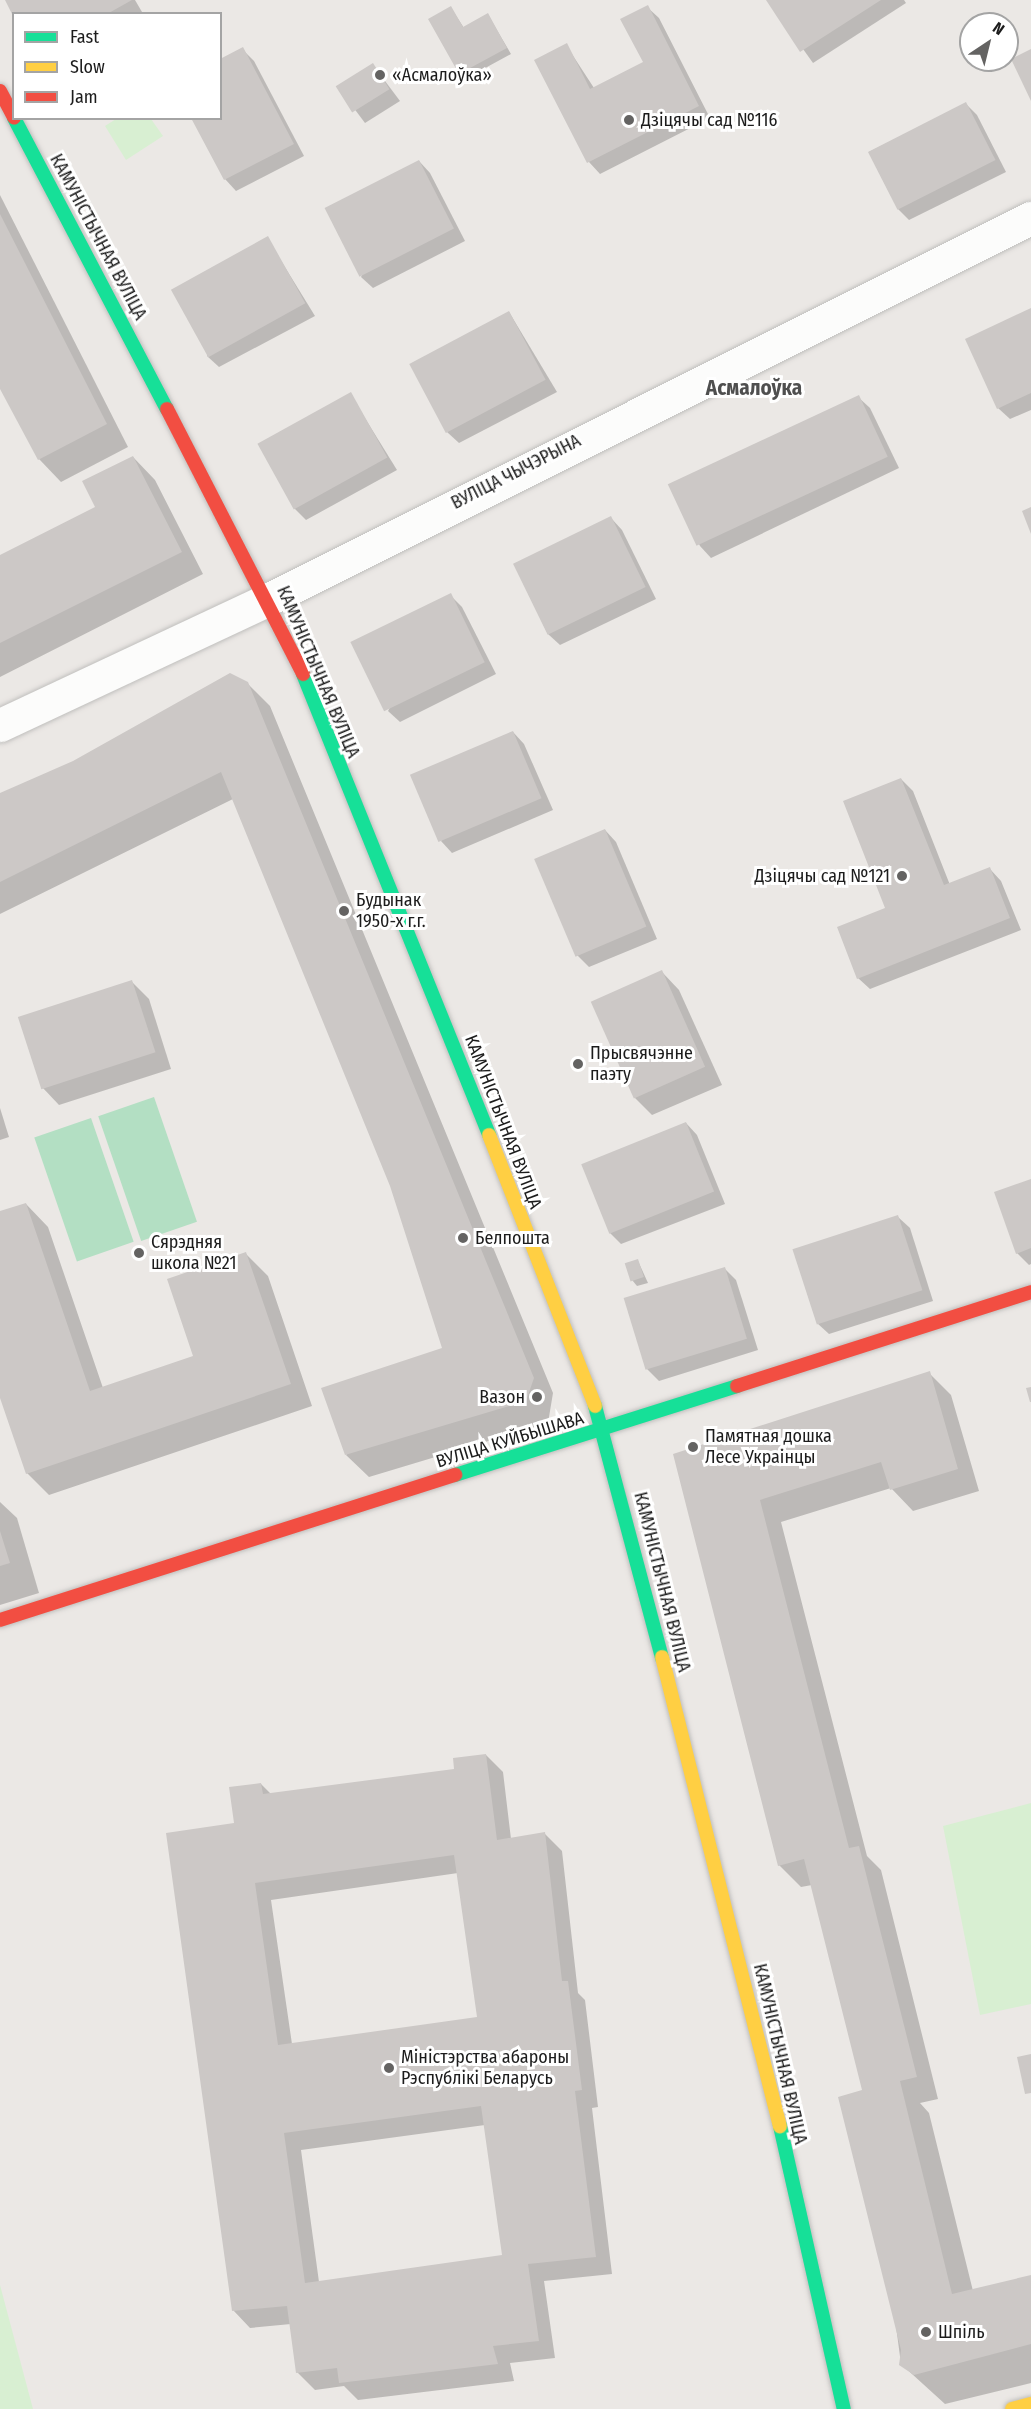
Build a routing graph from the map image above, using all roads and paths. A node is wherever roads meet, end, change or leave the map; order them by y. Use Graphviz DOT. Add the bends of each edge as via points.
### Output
graph roads {
  1 [pos="0,91"];
  2 [pos="12,114"];
  3 [pos="15,120"];
  4 [pos="1031,218"];
  5 [pos="269,598"];
  6 [pos="0,725"];
  7 [pos="1031,1292"];
  8 [pos="604,1430"];
  9 [pos="0,1620"];
  10 [pos="1031,2404"];
  11 [pos="844,2409"];
  12 [pos="1011,2409"];
  1 -- 2 [label="street, КАМУНІСТЫЧНАЯ ВУЛІЦА"];
  3 -- 5 [label="street, КАМУНІСТЫЧНАЯ ВУЛІЦА"];
  4 -- 5 [label="street, ВУЛІЦА ЧЫЧЭРЫНА"];
  5 -- 6 [label="street, ВУЛІЦА ЧЫЧЭРЫНА"];
  5 -- 8 [label="street, КАМУНІСТЫЧНАЯ ВУЛІЦА" via="401,910"];
  7 -- 8 [label="street, ВУЛІЦА КУЙБЫШАВА"];
  8 -- 9 [label="street, ВУЛІЦА КУЙБЫШАВА"];
  8 -- 11 [label="street, КАМУНІСТЫЧНАЯ ВУЛІЦА" via="765,2062"];
  10 -- 12 [label="street"];
}
